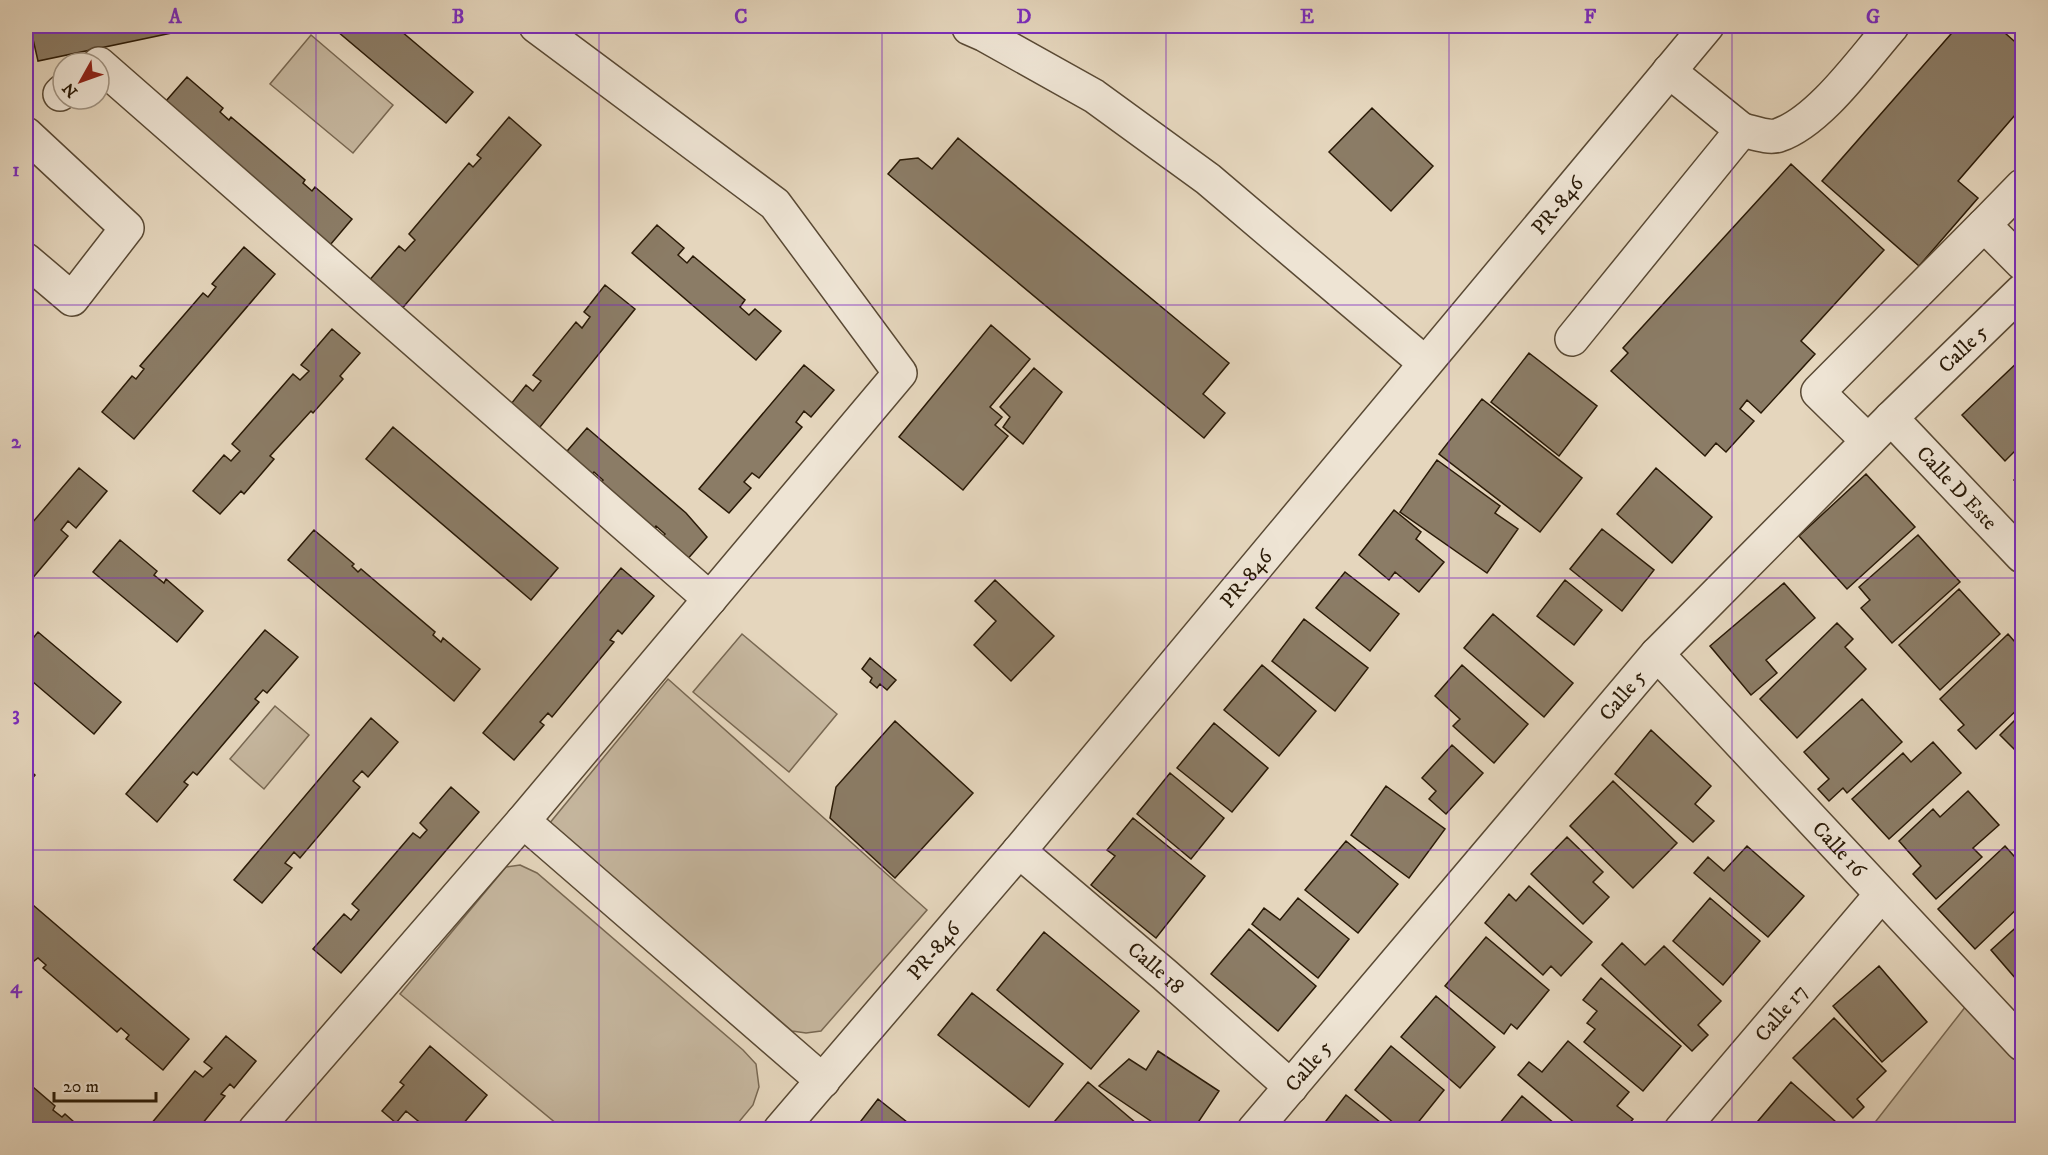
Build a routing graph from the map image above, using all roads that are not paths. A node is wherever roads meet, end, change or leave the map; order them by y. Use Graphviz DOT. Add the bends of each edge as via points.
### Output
graph roads {
  1 [pos="536,26"];
  2 [pos="1707,26"];
  3 [pos="1892,26"];
  4 [pos="969,28"];
  5 [pos="1669,71"];
  6 [pos="111,75"];
  7 [pos="1742,130"];
  8 [pos="26,134"];
  9 [pos="2022,186"];
  10 [pos="1984,225"];
  11 [pos="26,260"];
  12 [pos="2022,263"];
  13 [pos="2022,291"];
  14 [pos="1572,339"];
  15 [pos="1425,363"];
  16 [pos="1880,429"];
  17 [pos="2022,556"];
  18 [pos="710,598"];
  19 [pos="1657,654"];
  20 [pos="523,821"];
  21 [pos="1019,851"];
  22 [pos="1881,895"];
  23 [pos="2022,1044"];
  24 [pos="823,1081"];
  25 [pos="1291,1087"];
  26 [pos="255,1130"];
  27 [pos="780,1130"];
  28 [pos="1254,1130"];
  29 [pos="1681,1130"];
  1 -- 18 [label="street" via="775,204 900,373"];
  2 -- 5 [label="street, PR-846 / PR-846"];
  3 -- 7 [label="street" via="1802,123 1776,137"];
  4 -- 15 [label="street" via="1094,96 1170,151"];
  5 -- 7 [label="street"];
  5 -- 15 [label="street, PR-846 / PR-846"];
  6 -- 18 [label="street"];
  7 -- 14 [label="street"];
  8 -- 11 [label="street" via="127,228 72,299"];
  9 -- 10 [label="street"];
  10 -- 12 [label="street"];
  10 -- 16 [label="street, Calle D Este" via="1818,392"];
  13 -- 16 [label="street, Calle 5"];
  15 -- 21 [label="street, PR-846 / PR-846"];
  16 -- 17 [label="street, Calle D Este"];
  16 -- 19 [label="street, Calle 5"];
  18 -- 20 [label="street"];
  19 -- 22 [label="street, Calle 16"];
  19 -- 25 [label="street, Calle 5"];
  20 -- 24 [label="street"];
  20 -- 26 [label="street"];
  21 -- 24 [label="street, PR-846 / PR-846"];
  21 -- 25 [label="street, Calle 18"];
  22 -- 23 [label="street, Calle 16"];
  22 -- 29 [label="street, Calle 17"];
  24 -- 27 [label="street, PR-846 / PR-846"];
  25 -- 28 [label="street, Calle 5"];
}
